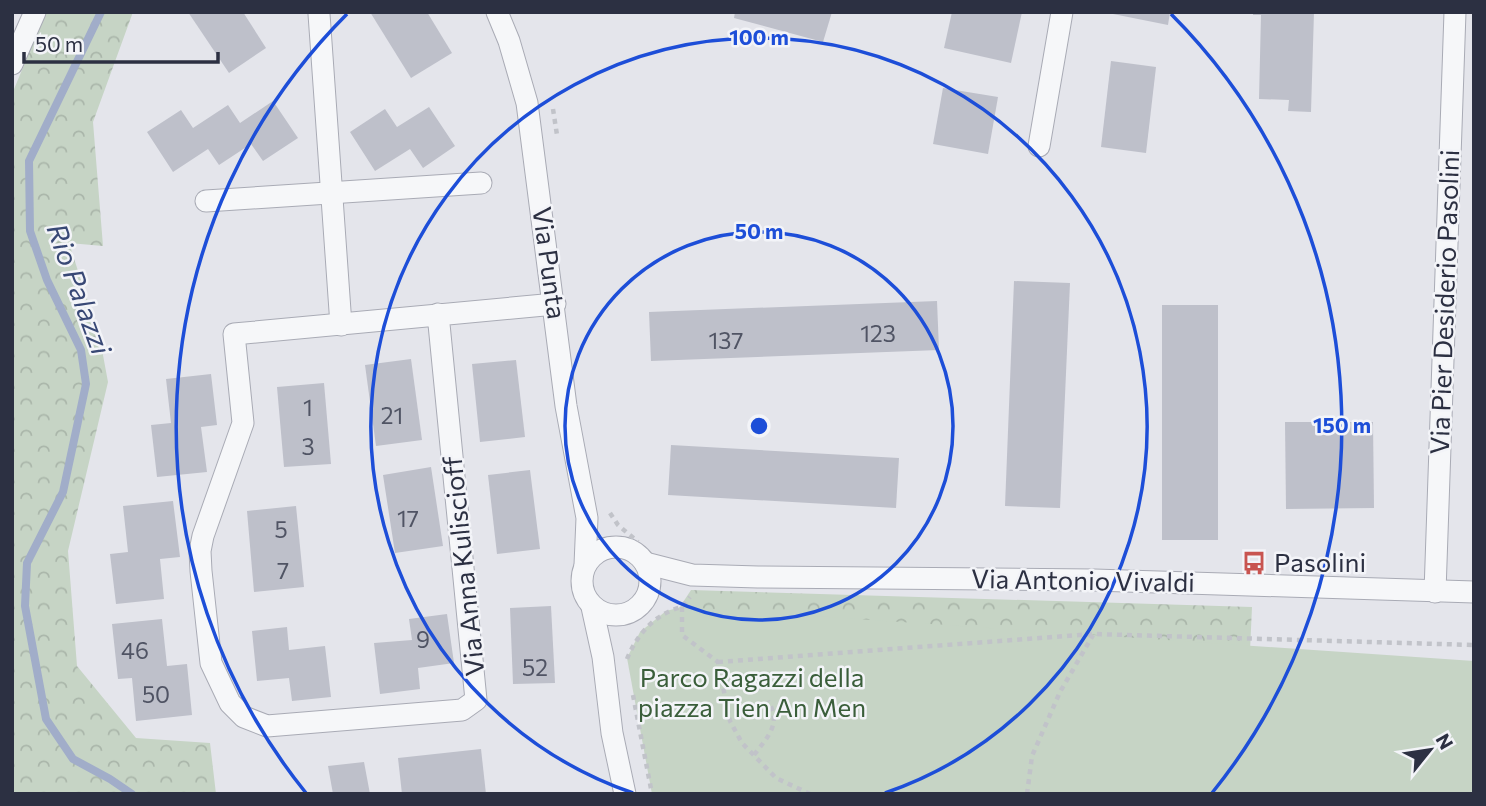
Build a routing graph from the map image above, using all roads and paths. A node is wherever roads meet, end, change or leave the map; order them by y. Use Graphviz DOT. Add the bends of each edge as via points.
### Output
graph roads {
  1 [pos="35,12"];
  2 [pos="497,12"];
  3 [pos="1062,12"];
  4 [pos="1455,12"];
  5 [pos="319,14"];
  6 [pos="12,64"];
  7 [pos="551,101"];
  8 [pos="558,141"];
  9 [pos="1039,146"];
  10 [pos="481,183"];
  11 [pos="332,194"];
  12 [pos="206,201"];
  13 [pos="555,304"];
  14 [pos="438,314"];
  15 [pos="341,325"];
  16 [pos="606,506"];
  17 [pos="587,518"];
  18 [pos="620,547"];
  19 [pos="646,554"];
  20 [pos="585,565"];
  21 [pos="692,575"];
  22 [pos="650,587"];
  23 [pos="1435,592"];
  24 [pos="1474,592"];
  25 [pos="592,607"];
  26 [pos="682,607"];
  27 [pos="623,615"];
  28 [pos="1093,634"];
  29 [pos="1474,645"];
  30 [pos="603,657"];
  31 [pos="718,662"];
  32 [pos="629,671"];
  33 [pos="632,685"];
  34 [pos="768,701"];
  35 [pos="754,755"];
  36 [pos="625,794"];
  37 [pos="652,794"];
  38 [pos="810,794"];
  39 [pos="1027,794"];
  1 -- 6 [label="street"];
  2 -- 13 [label="street, Via Punta" via="527,103"];
  3 -- 9 [label="street"];
  4 -- 23 [label="street, Via Pier Desiderio Pasolini"];
  5 -- 11 [label="street"];
  7 -- 8 [label="path"];
  10 -- 11 [label="street"];
  11 -- 12 [label="street"];
  11 -- 15 [label="street"];
  13 -- 14 [label="street, Via Anna Kuliscioff"];
  13 -- 17 [label="street, Via Punta" via="566,406"];
  14 -- 15 [label="street, Via Anna Kuliscioff"];
  14 -- 15 [label="street, Via Anna Kuliscioff" via="476,700 462,710 267,726 244,717 230,704 211,663 201,571 203,536 243,423 233,334"];
  16 -- 19 [label="path"];
  17 -- 18 [label="street"];
  17 -- 20 [label="street, Via Punta"];
  18 -- 19 [label="street"];
  18 -- 20 [label="street" via="600,551"];
  19 -- 21 [label="street, Via Antonio Vivaldi"];
  19 -- 22 [label="street"];
  20 -- 25 [label="street, Via Punta" via="581,583"];
  21 -- 22 [label="street, Via Antonio Vivaldi"];
  21 -- 23 [label="street, Via Antonio Vivaldi" via="1094,580"];
  21 -- 26 [label="path" via="692,593"];
  22 -- 27 [label="street" via="640,606"];
  23 -- 24 [label="street, Via Antonio Vivaldi"];
  25 -- 27 [label="street" via="612,616"];
  25 -- 30 [label="street, Via Punta"];
  26 -- 31 [label="path" via="682,635"];
  26 -- 32 [label="path" via="666,611 640,632 626,658"];
  27 -- 30 [label="street"];
  28 -- 29 [label="path"];
  28 -- 31 [label="path"];
  28 -- 39 [label="path" via="1060,692 1032,757"];
  30 -- 36 [label="street, Via Punta"];
  31 -- 35 [label="path" via="730,721"];
  33 -- 37 [label="path"];
  34 -- 35 [label="path" via="774,723"];
  35 -- 38 [label="path" via="776,778"];
}
